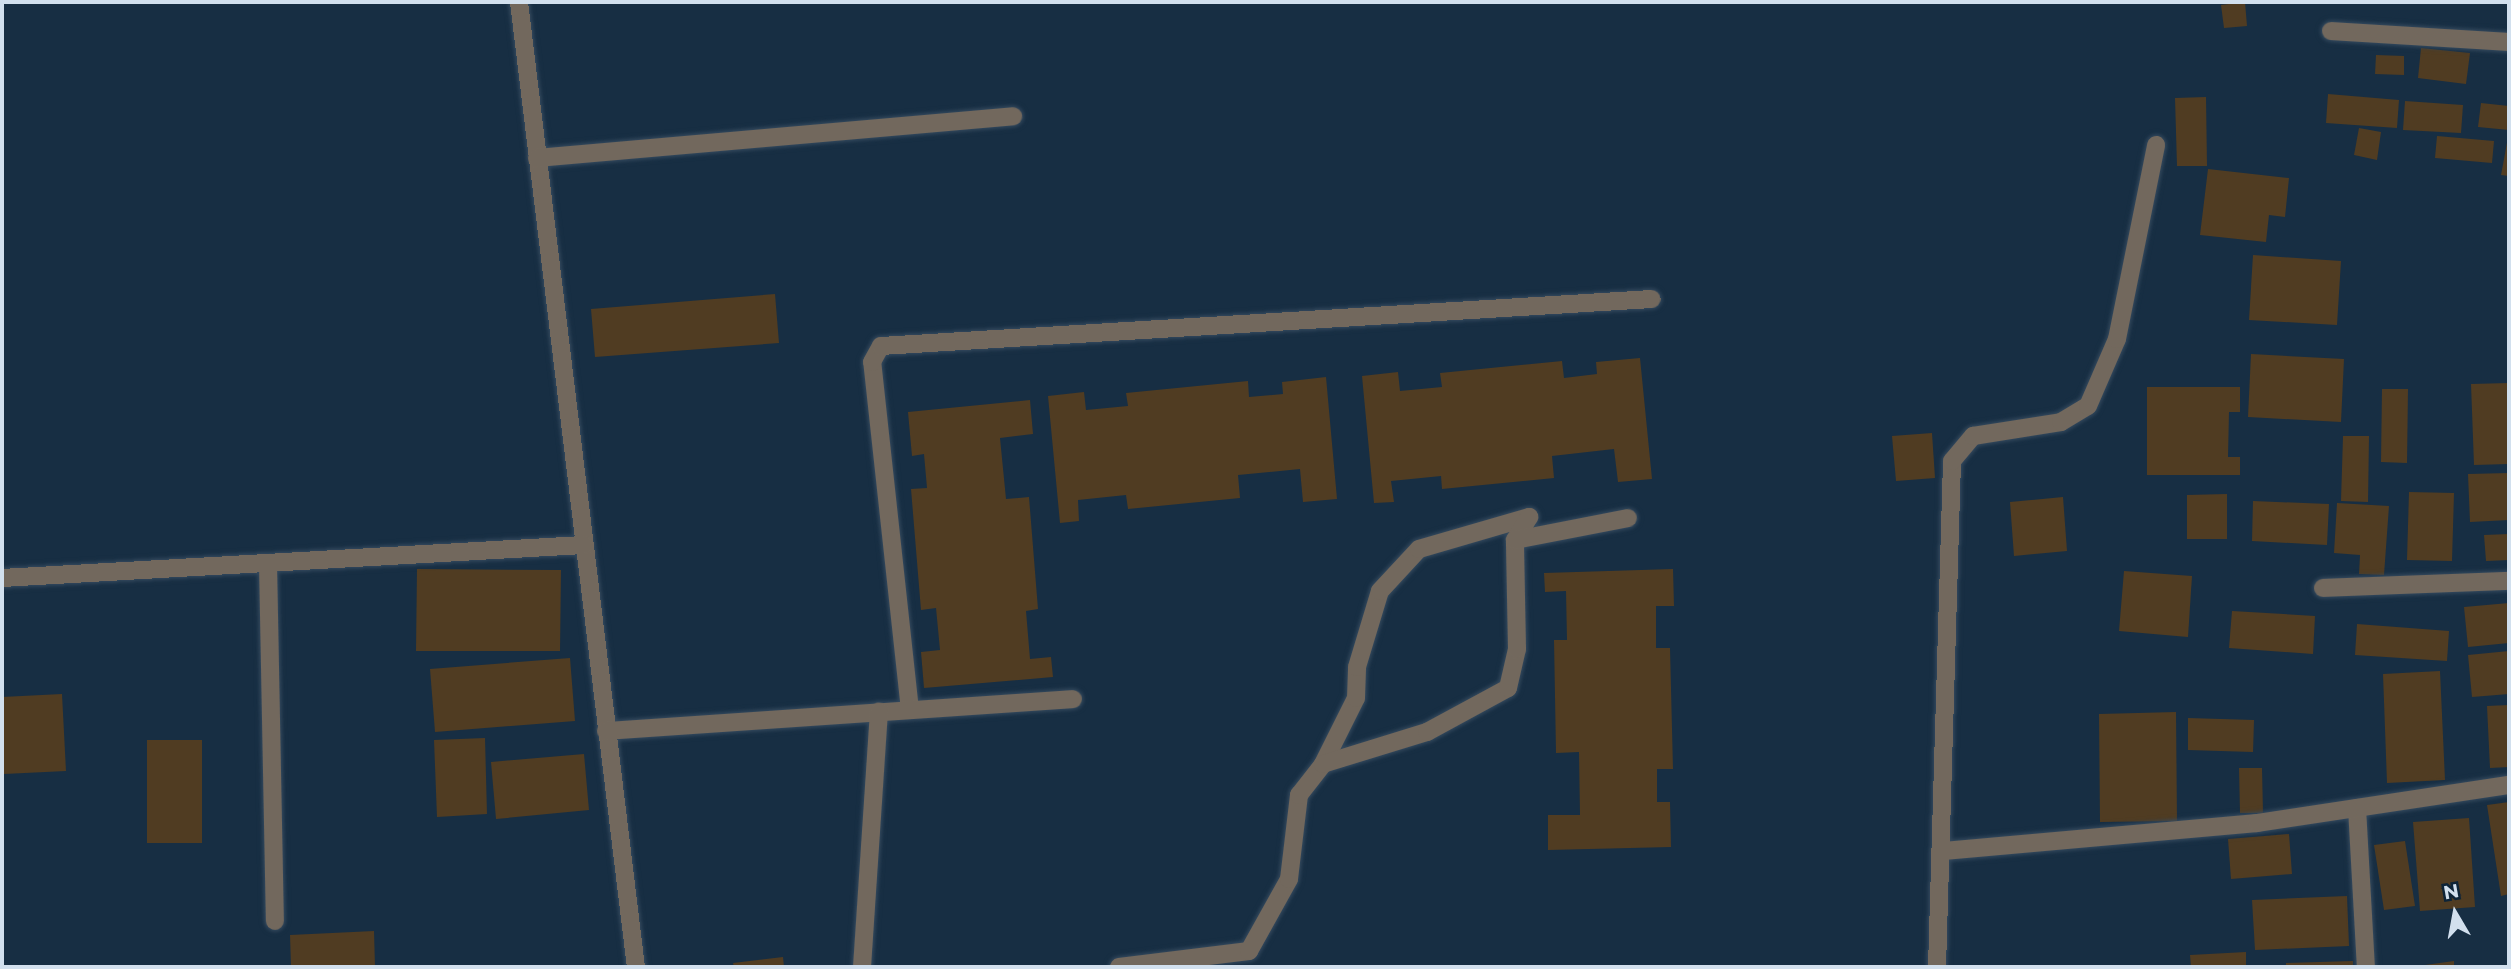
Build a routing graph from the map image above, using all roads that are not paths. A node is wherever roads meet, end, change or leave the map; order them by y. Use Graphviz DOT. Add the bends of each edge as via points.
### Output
graph roads {
  1 [pos="519,2"];
  2 [pos="2331,31"];
  3 [pos="2509,42"];
  4 [pos="1013,116"];
  5 [pos="2156,145"];
  6 [pos="537,158"];
  7 [pos="1652,299"];
  8 [pos="1628,518"];
  9 [pos="1515,540"];
  10 [pos="584,545"];
  11 [pos="268,563"];
  12 [pos="2,578"];
  13 [pos="2509,581"];
  14 [pos="2323,588"];
  15 [pos="1073,699"];
  16 [pos="910,710"];
  17 [pos="880,712"];
  18 [pos="606,731"];
  19 [pos="1324,764"];
  20 [pos="2509,785"];
  21 [pos="2357,808"];
  22 [pos="1944,850"];
  23 [pos="275,920"];
  24 [pos="1163,965"];
  25 [pos="636,967"];
  26 [pos="862,967"];
  27 [pos="1119,967"];
  28 [pos="1937,967"];
  29 [pos="2366,967"];
  1 -- 6 [label="street"];
  2 -- 3 [label="street"];
  4 -- 6 [label="street"];
  5 -- 22 [label="street" via="2117,340 2088,406 2061,422 1973,436 1952,461"];
  6 -- 10 [label="street"];
  7 -- 16 [label="street" via="881,346 872,362"];
  8 -- 9 [label="street"];
  9 -- 19 [label="street" via="1517,649 1508,688 1427,732"];
  9 -- 19 [label="street" via="1529,517 1419,549 1380,592 1357,667 1356,698"];
  10 -- 11 [label="street"];
  10 -- 18 [label="street"];
  11 -- 12 [label="street"];
  11 -- 23 [label="street"];
  13 -- 14 [label="street"];
  15 -- 16 [label="street"];
  16 -- 17 [label="street"];
  17 -- 18 [label="street"];
  17 -- 26 [label="street"];
  18 -- 25 [label="street"];
  19 -- 24 [label="street" via="1299,795 1289,879 1249,951"];
  20 -- 21 [label="street"];
  21 -- 22 [label="street"];
  21 -- 29 [label="street"];
  22 -- 28 [label="street"];
  24 -- 27 [label="street"];
}
